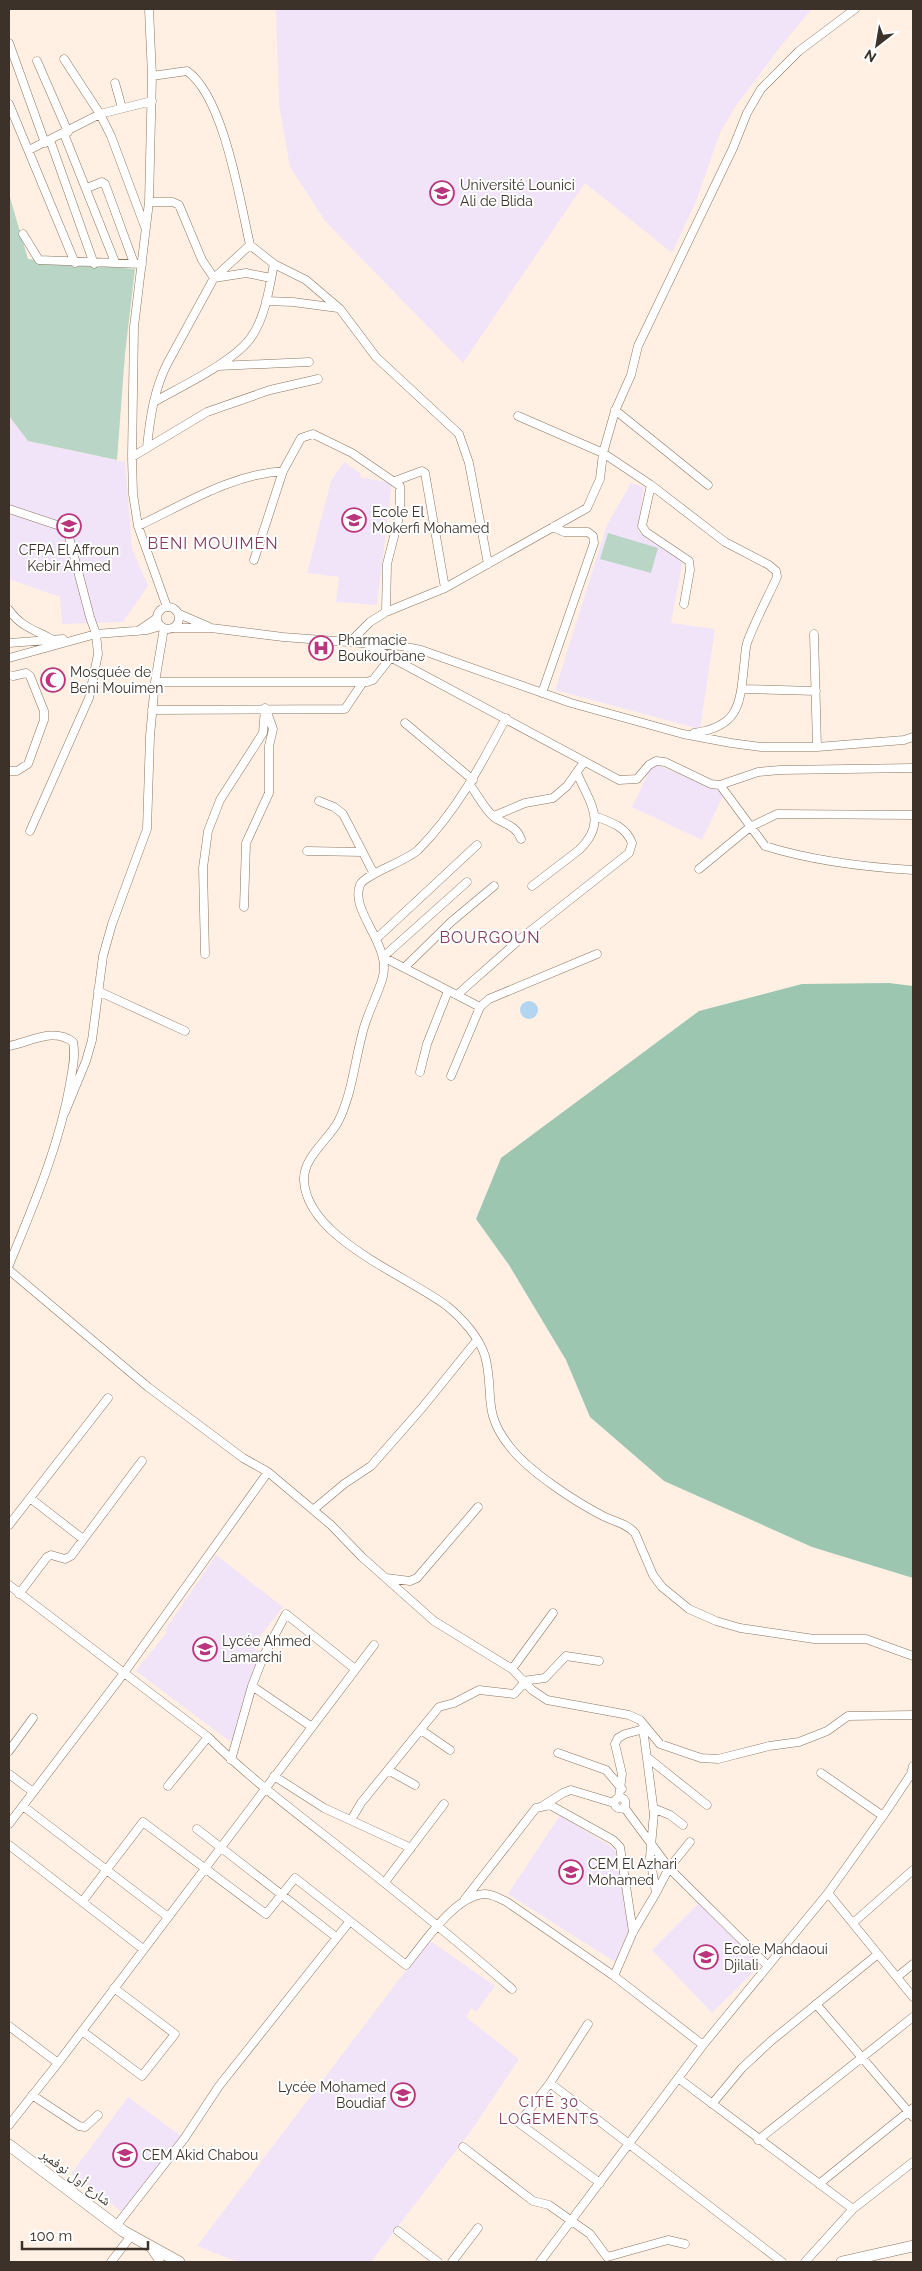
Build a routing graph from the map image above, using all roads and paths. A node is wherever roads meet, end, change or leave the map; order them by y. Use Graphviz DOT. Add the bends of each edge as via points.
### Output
graph roads {
  1 [pos="149,9"];
  2 [pos="855,9"];
  3 [pos="9,43"];
  4 [pos="64,59"];
  5 [pos="37,61"];
  6 [pos="152,76"];
  7 [pos="115,84"];
  8 [pos="152,101"];
  9 [pos="9,104"];
  10 [pos="122,108"];
  11 [pos="100,114"];
  12 [pos="66,133"];
  13 [pos="48,142"];
  14 [pos="29,150"];
  15 [pos="87,188"];
  16 [pos="149,202"];
  17 [pos="146,230"];
  18 [pos="23,234"];
  19 [pos="250,245"];
  20 [pos="115,262"];
  21 [pos="75,263"];
  22 [pos="94,264"];
  23 [pos="138,264"];
  24 [pos="274,264"];
  25 [pos="214,278"];
  26 [pos="271,278"];
  27 [pos="266,301"];
  28 [pos="340,309"];
  29 [pos="309,362"];
  30 [pos="218,366"];
  31 [pos="318,379"];
  32 [pos="154,402"];
  33 [pos="615,410"];
  34 [pos="518,416"];
  35 [pos="146,447"];
  36 [pos="603,453"];
  37 [pos="132,457"];
  38 [pos="283,471"];
  39 [pos="395,481"];
  40 [pos="651,485"];
  41 [pos="708,485"];
  42 [pos="9,509"];
  43 [pos="138,526"];
  44 [pos="553,527"];
  45 [pos="254,560"];
  46 [pos="488,564"];
  47 [pos="445,588"];
  48 [pos="684,604"];
  49 [pos="167,607"];
  50 [pos="9,610"];
  51 [pos="386,612"];
  52 [pos="179,614"];
  53 [pos="164,625"];
  54 [pos="211,628"];
  55 [pos="96,634"];
  56 [pos="814,634"];
  57 [pos="77,638"];
  58 [pos="53,640"];
  59 [pos="351,641"];
  60 [pos="362,642"];
  61 [pos="9,643"];
  62 [pos="391,657"];
  63 [pos="9,658"];
  64 [pos="9,674"];
  65 [pos="155,682"];
  66 [pos="363,682"];
  67 [pos="742,689"];
  68 [pos="816,691"];
  69 [pos="542,693"];
  70 [pos="265,708"];
  71 [pos="152,710"];
  72 [pos="506,718"];
  73 [pos="405,723"];
  74 [pos="686,734"];
  75 [pos="913,738"];
  76 [pos="817,747"];
  77 [pos="584,762"];
  78 [pos="913,768"];
  79 [pos="9,771"];
  80 [pos="577,773"];
  81 [pos="471,782"];
  82 [pos="720,785"];
  83 [pos="319,802"];
  84 [pos="913,815"];
  85 [pos="494,816"];
  86 [pos="597,817"];
  87 [pos="750,826"];
  88 [pos="30,832"];
  89 [pos="521,839"];
  90 [pos="477,845"];
  91 [pos="307,851"];
  92 [pos="362,852"];
  93 [pos="699,869"];
  94 [pos="913,870"];
  95 [pos="374,874"];
  96 [pos="467,882"];
  97 [pos="494,886"];
  98 [pos="532,886"];
  99 [pos="244,906"];
  100 [pos="376,938"];
  101 [pos="205,954"];
  102 [pos="597,954"];
  103 [pos="383,957"];
  104 [pos="404,968"];
  105 [pos="98,991"];
  106 [pos="448,991"];
  107 [pos="457,995"];
  108 [pos="480,1008"];
  109 [pos="185,1031"];
  110 [pos="9,1046"];
  111 [pos="420,1072"];
  112 [pos="451,1076"];
  113 [pos="65,1112"];
  114 [pos="9,1265"];
  115 [pos="9,1270"];
  116 [pos="477,1340"];
  117 [pos="108,1398"];
  118 [pos="142,1461"];
  119 [pos="268,1472"];
  120 [pos="30,1498"];
  121 [pos="478,1507"];
  122 [pos="313,1510"];
  123 [pos="9,1526"];
  124 [pos="83,1539"];
  125 [pos="385,1578"];
  126 [pos="9,1585"];
  127 [pos="19,1594"];
  128 [pos="553,1614"];
  129 [pos="374,1645"];
  130 [pos="913,1656"];
  131 [pos="599,1661"];
  132 [pos="355,1669"];
  133 [pos="512,1669"];
  134 [pos="124,1673"];
  135 [pos="524,1681"];
  136 [pos="252,1686"];
  137 [pos="913,1715"];
  138 [pos="34,1718"];
  139 [pos="640,1720"];
  140 [pos="312,1727"];
  141 [pos="421,1730"];
  142 [pos="644,1730"];
  143 [pos="208,1737"];
  144 [pos="450,1750"];
  145 [pos="9,1751"];
  146 [pos="558,1752"];
  147 [pos="648,1758"];
  148 [pos="231,1760"];
  149 [pos="913,1766"];
  150 [pos="388,1770"];
  151 [pos="9,1774"];
  152 [pos="820,1774"];
  153 [pos="274,1776"];
  154 [pos="415,1785"];
  155 [pos="168,1786"];
  156 [pos="265,1788"];
  157 [pos="622,1788"];
  158 [pos="33,1792"];
  159 [pos="617,1800"];
  160 [pos="444,1804"];
  161 [pos="543,1805"];
  162 [pos="707,1805"];
  163 [pos="23,1806"];
  164 [pos="653,1808"];
  165 [pos="883,1816"];
  166 [pos="351,1820"];
  167 [pos="9,1824"];
  168 [pos="682,1825"];
  169 [pos="197,1829"];
  170 [pos="651,1842"];
  171 [pos="690,1842"];
  172 [pos="9,1845"];
  173 [pos="221,1848"];
  174 [pos="411,1848"];
  175 [pos="205,1868"];
  176 [pos="669,1868"];
  177 [pos="107,1870"];
  178 [pos="913,1870"];
  179 [pos="385,1882"];
  180 [pos="656,1893"];
  181 [pos="828,1893"];
  182 [pos="282,1894"];
  183 [pos="463,1901"];
  184 [pos="82,1902"];
  185 [pos="168,1916"];
  186 [pos="350,1921"];
  187 [pos="853,1923"];
  188 [pos="439,1924"];
  189 [pos="633,1932"];
  190 [pos="336,1938"];
  191 [pos="143,1949"];
  192 [pos="878,1954"];
  193 [pos="913,1964"];
  194 [pos="768,1966"];
  195 [pos="614,1976"];
  196 [pos="897,1977"];
  197 [pos="114,1988"];
  198 [pos="512,1989"];
  199 [pos="913,1997"];
  200 [pos="816,2004"];
  201 [pos="913,2017"];
  202 [pos="588,2024"];
  203 [pos="9,2026"];
  204 [pos="82,2030"];
  205 [pos="703,2045"];
  206 [pos="863,2058"];
  207 [pos="58,2063"];
  208 [pos="678,2078"];
  209 [pos="550,2083"];
  210 [pos="32,2095"];
  211 [pos="712,2104"];
  212 [pos="912,2112"];
  213 [pos="98,2115"];
  214 [pos="9,2125"];
  215 [pos="758,2140"];
  216 [pos="629,2143"];
  217 [pos="9,2145"];
  218 [pos="464,2147"];
  219 [pos="913,2162"];
  220 [pos="600,2182"];
  221 [pos="819,2184"];
  222 [pos="853,2209"];
  223 [pos="572,2220"];
  224 [pos="116,2226"];
  225 [pos="478,2228"];
  226 [pos="398,2231"];
  227 [pos="131,2236"];
  228 [pos="685,2244"];
  229 [pos="149,2246"];
  230 [pos="913,2246"];
  231 [pos="111,2262"];
  232 [pos="160,2262"];
  233 [pos="178,2262"];
  234 [pos="438,2262"];
  235 [pos="452,2262"];
  236 [pos="540,2262"];
  237 [pos="782,2262"];
  238 [pos="805,2262"];
  239 [pos="842,2262"];
  1 -- 6 [label="street"];
  2 -- 33 [label="street" via="799,51 761,89 638,346 631,375"];
  3 -- 13 [label="street"];
  4 -- 11 [label="street"];
  5 -- 12 [label="street"];
  6 -- 8 [label="street"];
  6 -- 19 [label="street" via="187,71 202,89 224,132"];
  7 -- 10 [label="street"];
  8 -- 10 [label="street"];
  8 -- 16 [label="street"];
  9 -- 14 [label="street"];
  10 -- 11 [label="street"];
  11 -- 12 [label="street"];
  11 -- 17 [label="street"];
  12 -- 13 [label="street"];
  12 -- 15 [label="street"];
  13 -- 14 [label="street"];
  13 -- 22 [label="street"];
  14 -- 21 [label="street"];
  15 -- 20 [label="street"];
  15 -- 23 [label="street" via="104,184"];
  16 -- 17 [label="street"];
  16 -- 25 [label="street" via="179,205 202,260"];
  17 -- 23 [label="street"];
  18 -- 21 [label="street" via="39,260"];
  19 -- 24 [label="street"];
  19 -- 25 [label="street"];
  20 -- 22 [label="street"];
  20 -- 23 [label="street"];
  21 -- 22 [label="street"];
  23 -- 37 [label="street"];
  24 -- 26 [label="street"];
  24 -- 28 [label="street" via="306,280"];
  25 -- 26 [label="street" via="246,273"];
  25 -- 32 [label="street" via="164,370"];
  26 -- 27 [label="street"];
  27 -- 28 [label="street"];
  27 -- 30 [label="street" via="252,337"];
  28 -- 46 [label="street" via="376,357 453,427 464,442"];
  29 -- 30 [label="street"];
  30 -- 32 [label="street"];
  31 -- 35 [label="street" via="270,390 207,412"];
  32 -- 35 [label="street"];
  33 -- 36 [label="street"];
  33 -- 41 [label="street"];
  34 -- 36 [label="street"];
  35 -- 37 [label="street"];
  36 -- 40 [label="street"];
  36 -- 44 [label="street" via="600,479 587,508"];
  37 -- 43 [label="street"];
  38 -- 39 [label="street" via="301,438 313,434 352,453"];
  38 -- 43 [label="street" via="260,472 239,478"];
  38 -- 45 [label="street"];
  39 -- 47 [label="street" via="413,472 425,473"];
  39 -- 51 [label="street" via="402,493 387,564"];
  40 -- 48 [label="street" via="642,526 689,561"];
  40 -- 67 [label="street" via="725,542 776,571 777,577 746,645"];
  42 -- 55 [label="street" via="63,527 69,537"];
  43 -- 49 [label="street"];
  44 -- 46 [label="street"];
  44 -- 69 [label="street" via="564,532 588,532 594,543"];
  46 -- 47 [label="street"];
  47 -- 51 [label="street"];
  49 -- 52 [label="street" via="172,607"];
  49 -- 53 [label="street" via="160,611"];
  50 -- 58 [label="street" via="27,628"];
  51 -- 59 [label="street" via="370,622"];
  52 -- 53 [label="street" via="179,622"];
  52 -- 54 [label="street"];
  53 -- 54 [label="street"];
  53 -- 55 [label="street" via="138,631"];
  53 -- 65 [label="street"];
  54 -- 59 [label="street"];
  55 -- 57 [label="street"];
  55 -- 88 [label="street" via="98,654 93,687"];
  56 -- 68 [label="street"];
  57 -- 58 [label="street"];
  57 -- 63 [label="street"];
  58 -- 61 [label="street"];
  59 -- 60 [label="street"];
  60 -- 62 [label="street"];
  60 -- 69 [label="street" via="421,650"];
  62 -- 66 [label="street" via="373,680"];
  62 -- 72 [label="street"];
  64 -- 79 [label="street" via="26,673 30,676 45,716 28,764 17,771"];
  65 -- 66 [label="street"];
  65 -- 71 [label="street"];
  66 -- 70 [label="street" via="345,708"];
  67 -- 68 [label="street"];
  67 -- 74 [label="street" via="736,709 724,725 714,730"];
  68 -- 76 [label="street"];
  69 -- 74 [label="street"];
  70 -- 71 [label="street"];
  70 -- 99 [label="street" via="273,729 268,793 246,843"];
  70 -- 101 [label="street" via="263,733 220,800 208,831 203,868"];
  71 -- 105 [label="street" via="147,829 112,924"];
  72 -- 77 [label="street"];
  72 -- 81 [label="street"];
  73 -- 81 [label="street"];
  74 -- 76 [label="street" via="747,745"];
  75 -- 76 [label="street"];
  77 -- 80 [label="street"];
  77 -- 82 [label="street" via="610,777 628,781 637,779 652,762 661,761"];
  78 -- 82 [label="street" via="780,770 758,772"];
  80 -- 85 [label="street" via="553,798"];
  80 -- 86 [label="street"];
  81 -- 85 [label="street"];
  81 -- 95 [label="street" via="420,848 398,864"];
  82 -- 87 [label="street"];
  83 -- 92 [label="street" via="343,814"];
  84 -- 87 [label="street" via="784,814 770,816"];
  85 -- 89 [label="street" via="518,831"];
  86 -- 98 [label="street" via="586,843"];
  86 -- 107 [label="street" via="626,832 632,842 629,853 519,940"];
  87 -- 93 [label="street"];
  87 -- 94 [label="street" via="765,846 777,850 858,866"];
  90 -- 100 [label="street"];
  91 -- 92 [label="street"];
  92 -- 95 [label="street"];
  95 -- 100 [label="street" via="365,878 359,889 364,915"];
  96 -- 103 [label="street"];
  97 -- 104 [label="street"];
  100 -- 103 [label="street"];
  102 -- 108 [label="street" via="489,999"];
  103 -- 104 [label="street"];
  103 -- 116 [label="street" via="383,978 362,1033 350,1094 330,1135 306,1166 304,1183 308,1197 328,1228 448,1307"];
  104 -- 106 [label="street"];
  105 -- 109 [label="street"];
  105 -- 113 [label="street" via="92,1040"];
  106 -- 107 [label="street"];
  106 -- 111 [label="street" via="427,1044"];
  107 -- 108 [label="street"];
  108 -- 112 [label="street"];
  110 -- 113 [label="street" via="58,1034 73,1042 75,1053"];
  113 -- 114 [label="street" via="48,1167"];
  115 -- 119 [label="street" via="148,1387 243,1458"];
  116 -- 122 [label="street" via="371,1466"];
  116 -- 130 [label="street" via="486,1363 491,1413 511,1448 549,1481 604,1516 631,1528 653,1575 675,1599 689,1609 740,1628 814,1639 866,1639"];
  117 -- 120 [label="street"];
  118 -- 124 [label="street"];
  119 -- 122 [label="street"];
  119 -- 134 [label="street"];
  120 -- 123 [label="street"];
  120 -- 124 [label="street"];
  121 -- 125 [label="street" via="417,1578 410,1581"];
  122 -- 125 [label="street"];
  124 -- 127 [label="street" via="68,1559 51,1555 47,1558"];
  125 -- 133 [label="street" via="434,1621"];
  126 -- 127 [label="street"];
  127 -- 134 [label="street"];
  128 -- 133 [label="street"];
  129 -- 132 [label="street"];
  131 -- 135 [label="street" via="566,1656 545,1678"];
  132 -- 136 [label="street" via="286,1614"];
  132 -- 140 [label="street"];
  133 -- 135 [label="street"];
  134 -- 143 [label="street"];
  134 -- 158 [label="street"];
  135 -- 139 [label="street" via="547,1700 611,1711"];
  135 -- 141 [label="street" via="514,1694 479,1690 439,1707"];
  136 -- 140 [label="street"];
  136 -- 148 [label="street"];
  137 -- 139 [label="street" via="848,1716 827,1731 799,1742 718,1759 701,1758 660,1744"];
  138 -- 145 [label="street"];
  139 -- 142 [label="street"];
  140 -- 153 [label="street"];
  141 -- 144 [label="street"];
  141 -- 150 [label="street"];
  142 -- 147 [label="street"];
  142 -- 157 [label="street" via="625,1734 615,1744"];
  143 -- 148 [label="street"];
  143 -- 155 [label="street"];
  146 -- 157 [label="street" via="606,1770"];
  147 -- 162 [label="street"];
  147 -- 164 [label="street"];
  148 -- 156 [label="street"];
  149 -- 165 [label="street"];
  150 -- 154 [label="street"];
  150 -- 166 [label="street"];
  151 -- 158 [label="street"];
  152 -- 165 [label="street"];
  153 -- 156 [label="street"];
  153 -- 166 [label="street" via="324,1808"];
  156 -- 173 [label="street"];
  156 -- 179 [label="street"];
  157 -- 159 [label="street"];
  158 -- 163 [label="street"];
  159 -- 161 [label="street" via="572,1790"];
  159 -- 170 [label="street" via="617,1808 624,1807"];
  160 -- 174 [label="street"];
  161 -- 183 [label="street" via="536,1808"];
  161 -- 189 [label="street" via="558,1808 614,1840 620,1847"];
  163 -- 167 [label="street"];
  163 -- 177 [label="street"];
  164 -- 168 [label="street" via="670,1815"];
  164 -- 170 [label="street"];
  165 -- 181 [label="street"];
  166 -- 174 [label="street"];
  169 -- 173 [label="street"];
  170 -- 176 [label="street"];
  170 -- 180 [label="street"];
  171 -- 176 [label="street"];
  172 -- 184 [label="street"];
  173 -- 175 [label="street"];
  173 -- 182 [label="street"];
  174 -- 179 [label="street"];
  175 -- 177 [label="street" via="143,1822"];
  175 -- 182 [label="street" via="266,1914"];
  175 -- 185 [label="street"];
  176 -- 180 [label="street"];
  176 -- 194 [label="street"];
  177 -- 184 [label="street"];
  177 -- 185 [label="street"];
  178 -- 187 [label="street"];
  179 -- 188 [label="street"];
  180 -- 189 [label="street"];
  181 -- 187 [label="street"];
  181 -- 194 [label="street"];
  182 -- 186 [label="street" via="295,1878"];
  182 -- 190 [label="street"];
  183 -- 188 [label="street"];
  183 -- 195 [label="street" via="487,1894 507,1902"];
  184 -- 191 [label="street"];
  185 -- 191 [label="street"];
  186 -- 188 [label="street" via="406,1965"];
  186 -- 190 [label="street"];
  187 -- 192 [label="street"];
  188 -- 198 [label="street"];
  189 -- 195 [label="street"];
  190 -- 224 [label="street" via="219,2086 184,2139"];
  191 -- 197 [label="street"];
  192 -- 196 [label="street"];
  192 -- 200 [label="street"];
  193 -- 196 [label="street"];
  194 -- 205 [label="street"];
  195 -- 205 [label="street"];
  196 -- 199 [label="street"];
  197 -- 204 [label="street"];
  197 -- 204 [label="street" via="175,2034 142,2076"];
  200 -- 206 [label="street"];
  200 -- 211 [label="street" via="742,2068"];
  201 -- 206 [label="street"];
  202 -- 209 [label="street"];
  203 -- 207 [label="street"];
  204 -- 207 [label="street"];
  205 -- 208 [label="street"];
  206 -- 212 [label="street"];
  206 -- 215 [label="street"];
  207 -- 210 [label="street"];
  208 -- 211 [label="street"];
  208 -- 216 [label="street"];
  209 -- 216 [label="street"];
  209 -- 220 [label="street" via="519,2124"];
  210 -- 213 [label="street" via="79,2126 85,2127"];
  210 -- 214 [label="street"];
  211 -- 215 [label="street"];
  212 -- 221 [label="street"];
  215 -- 221 [label="street"];
  216 -- 220 [label="street"];
  216 -- 237 [label="street"];
  217 -- 224 [label="main road, شارع أول نوفمبر"];
  218 -- 223 [label="street" via="533,2201 549,2205"];
  219 -- 222 [label="street"];
  220 -- 223 [label="street"];
  221 -- 222 [label="street"];
  222 -- 238 [label="street"];
  223 -- 228 [label="street" via="590,2234 607,2258 668,2240"];
  223 -- 236 [label="street"];
  224 -- 227 [label="main road, شارع أول نوفمبر"];
  225 -- 235 [label="street"];
  226 -- 234 [label="street"];
  227 -- 229 [label="main road, شارع أول نوفمبر"];
  227 -- 231 [label="street"];
  229 -- 232 [label="street"];
  229 -- 233 [label="main road, شارع أول نوفمبر"];
  230 -- 239 [label="main road"];
}
